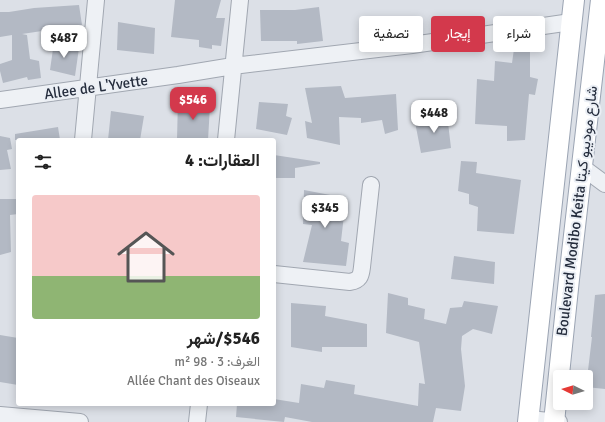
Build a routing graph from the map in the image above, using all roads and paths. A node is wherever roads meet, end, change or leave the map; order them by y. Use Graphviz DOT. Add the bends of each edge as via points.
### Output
graph roads {
  1 [pos="96,0"];
  2 [pos="240,0"];
  3 [pos="574,0"];
  4 [pos="601,0"];
  5 [pos="571,22"];
  6 [pos="233,66"];
  7 [pos="87,88"];
  8 [pos="0,100"];
  9 [pos="83,138"];
  10 [pos="226,138"];
  11 [pos="582,167"];
  12 [pos="605,184"];
  13 [pos="371,185"];
  14 [pos="276,274"];
  15 [pos="199,406"];
  16 [pos="0,415"];
  17 [pos="57,421"];
  18 [pos="528,421"];
  19 [pos="80,422"];
  20 [pos="197,422"];
  21 [pos="554,422"];
  22 [pos="559,422"];
  1 -- 7 [label="street"];
  2 -- 6 [label="street"];
  3 -- 5 [label="main road, Boulevard Modibo Keita شارع موديبو كيتا"];
  4 -- 11 [label="main road, Boulevard Modibo Keita شارع موديبو كيتا"];
  5 -- 6 [label="street, Allee de L'Yvette"];
  5 -- 18 [label="main road, Boulevard Modibo Keita شارع موديبو كيتا"];
  6 -- 7 [label="street, Allee de L'Yvette"];
  6 -- 10 [label="street"];
  7 -- 8 [label="street, Allee de L'Yvette"];
  7 -- 9 [label="street"];
  11 -- 12 [label="street"];
  11 -- 21 [label="main road, Boulevard Modibo Keita شارع موديبو كيتا"];
  13 -- 14 [label="street" via="359,279 350,282"];
  15 -- 20 [label="street"];
  16 -- 17 [label="street"];
  17 -- 19 [label="street"];
  18 -- 21 [label="street"];
  21 -- 22 [label="street"];
}
